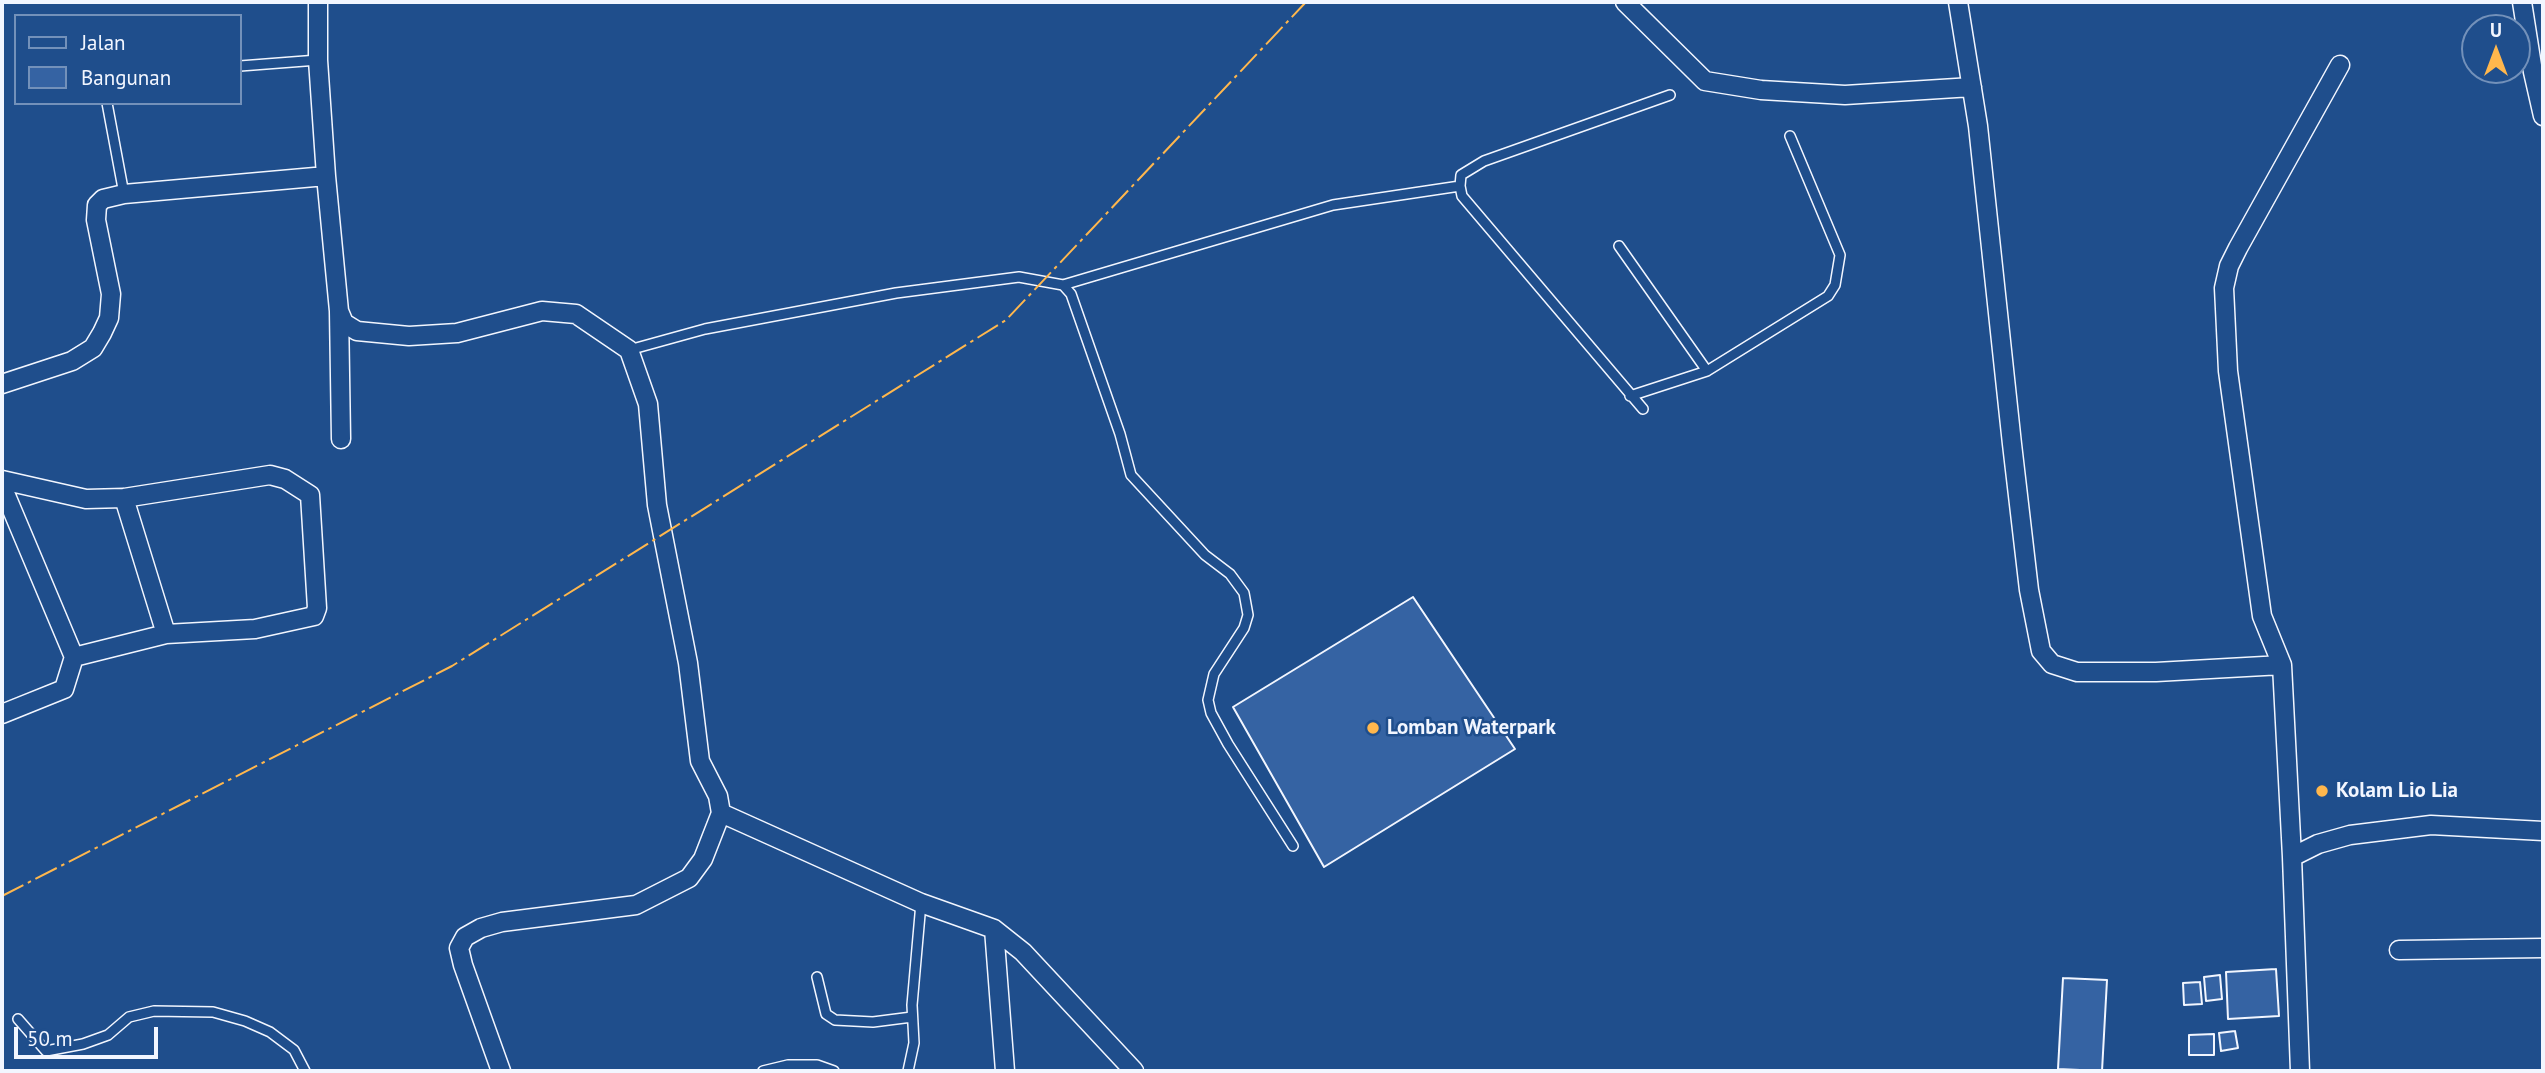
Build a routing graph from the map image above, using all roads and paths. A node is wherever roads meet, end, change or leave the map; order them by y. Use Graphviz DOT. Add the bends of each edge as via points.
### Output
graph roads {
  1 [pos="318,2"];
  2 [pos="1625,2"];
  3 [pos="1958,2"];
  4 [pos="2522,2"];
  5 [pos="318,60"];
  6 [pos="2340,65"];
  7 [pos="242,66"];
  8 [pos="1972,87"];
  9 [pos="1670,95"];
  10 [pos="107,105"];
  11 [pos="2543,116"];
  12 [pos="1790,136"];
  13 [pos="326,176"];
  14 [pos="1460,186"];
  15 [pos="124,194"];
  16 [pos="1619,246"];
  17 [pos="1063,285"];
  18 [pos="339,311"];
  19 [pos="629,350"];
  20 [pos="1707,371"];
  21 [pos="2,384"];
  22 [pos="1630,396"];
  23 [pos="1643,410"];
  24 [pos="341,439"];
  25 [pos="2,480"];
  26 [pos="2,486"];
  27 [pos="124,498"];
  28 [pos="166,634"];
  29 [pos="74,657"];
  30 [pos="2282,665"];
  31 [pos="2,714"];
  32 [pos="721,813"];
  33 [pos="2543,831"];
  34 [pos="1293,846"];
  35 [pos="2292,857"];
  36 [pos="921,903"];
  37 [pos="994,929"];
  38 [pos="2543,948"];
  39 [pos="2399,950"];
  40 [pos="817,977"];
  41 [pos="912,1005"];
  42 [pos="18,1019"];
  43 [pos="305,1071"];
  44 [pos="501,1071"];
  45 [pos="763,1071"];
  46 [pos="834,1071"];
  47 [pos="908,1071"];
  48 [pos="1005,1071"];
  49 [pos="1134,1071"];
  50 [pos="2301,1071"];
  1 -- 5 [label="street"];
  2 -- 8 [label="street" via="1705,81 1845,95"];
  3 -- 8 [label="street"];
  4 -- 11 [label="street"];
  5 -- 7 [label="lane"];
  5 -- 13 [label="street"];
  6 -- 30 [label="street" via="2238,248 2224,288 2228,371 2262,616"];
  8 -- 30 [label="street" via="2029,590 2041,651 2052,664 2077,672 2156,673"];
  9 -- 14 [label="lane" via="1484,161 1461,175"];
  10 -- 15 [label="lane"];
  12 -- 20 [label="lane" via="1840,256 1835,285 1828,296"];
  13 -- 15 [label="street"];
  13 -- 18 [label="street"];
  14 -- 17 [label="lane" via="1333,205"];
  14 -- 22 [label="lane" via="1462,195"];
  15 -- 21 [label="street" via="97,205 111,294 109,318 93,348 72,361"];
  16 -- 20 [label="lane"];
  17 -- 19 [label="lane" via="1019,277 896,293 705,329"];
  17 -- 34 [label="lane" via="1071,294 1131,475 1244,593 1248,615 1244,628 1213,674 1208,700 1228,744"];
  18 -- 19 [label="street" via="344,323 357,331 409,336 457,333 542,311 576,314"];
  18 -- 24 [label="street"];
  19 -- 32 [label="street" via="648,404 657,505 688,663 700,761 718,796"];
  20 -- 22 [label="lane"];
  22 -- 23 [label="lane"];
  25 -- 27 [label="street" via="86,499"];
  26 -- 29 [label="street"];
  27 -- 28 [label="street"];
  27 -- 28 [label="street" via="270,475 285,478 310,495 314,616 255,629"];
  28 -- 29 [label="street"];
  29 -- 31 [label="street" via="64,689"];
  30 -- 35 [label="street"];
  32 -- 36 [label="street"];
  32 -- 44 [label="street" via="703,859 689,878 636,905 502,922 465,937 459,948 463,965"];
  33 -- 35 [label="street" via="2431,825 2350,835"];
  35 -- 50 [label="street"];
  36 -- 37 [label="street"];
  36 -- 41 [label="lane"];
  37 -- 48 [label="street"];
  37 -- 49 [label="street" via="1023,952"];
  38 -- 39 [label="street"];
  40 -- 41 [label="lane" via="826,1014 835,1020 912,1017"];
  41 -- 47 [label="lane" via="914,1043"];
  42 -- 43 [label="lane" via="46,1051 108,1035 129,1017 154,1011 213,1012 270,1032 294,1050"];
  45 -- 46 [label="lane" via="788,1065 817,1065"];
}
